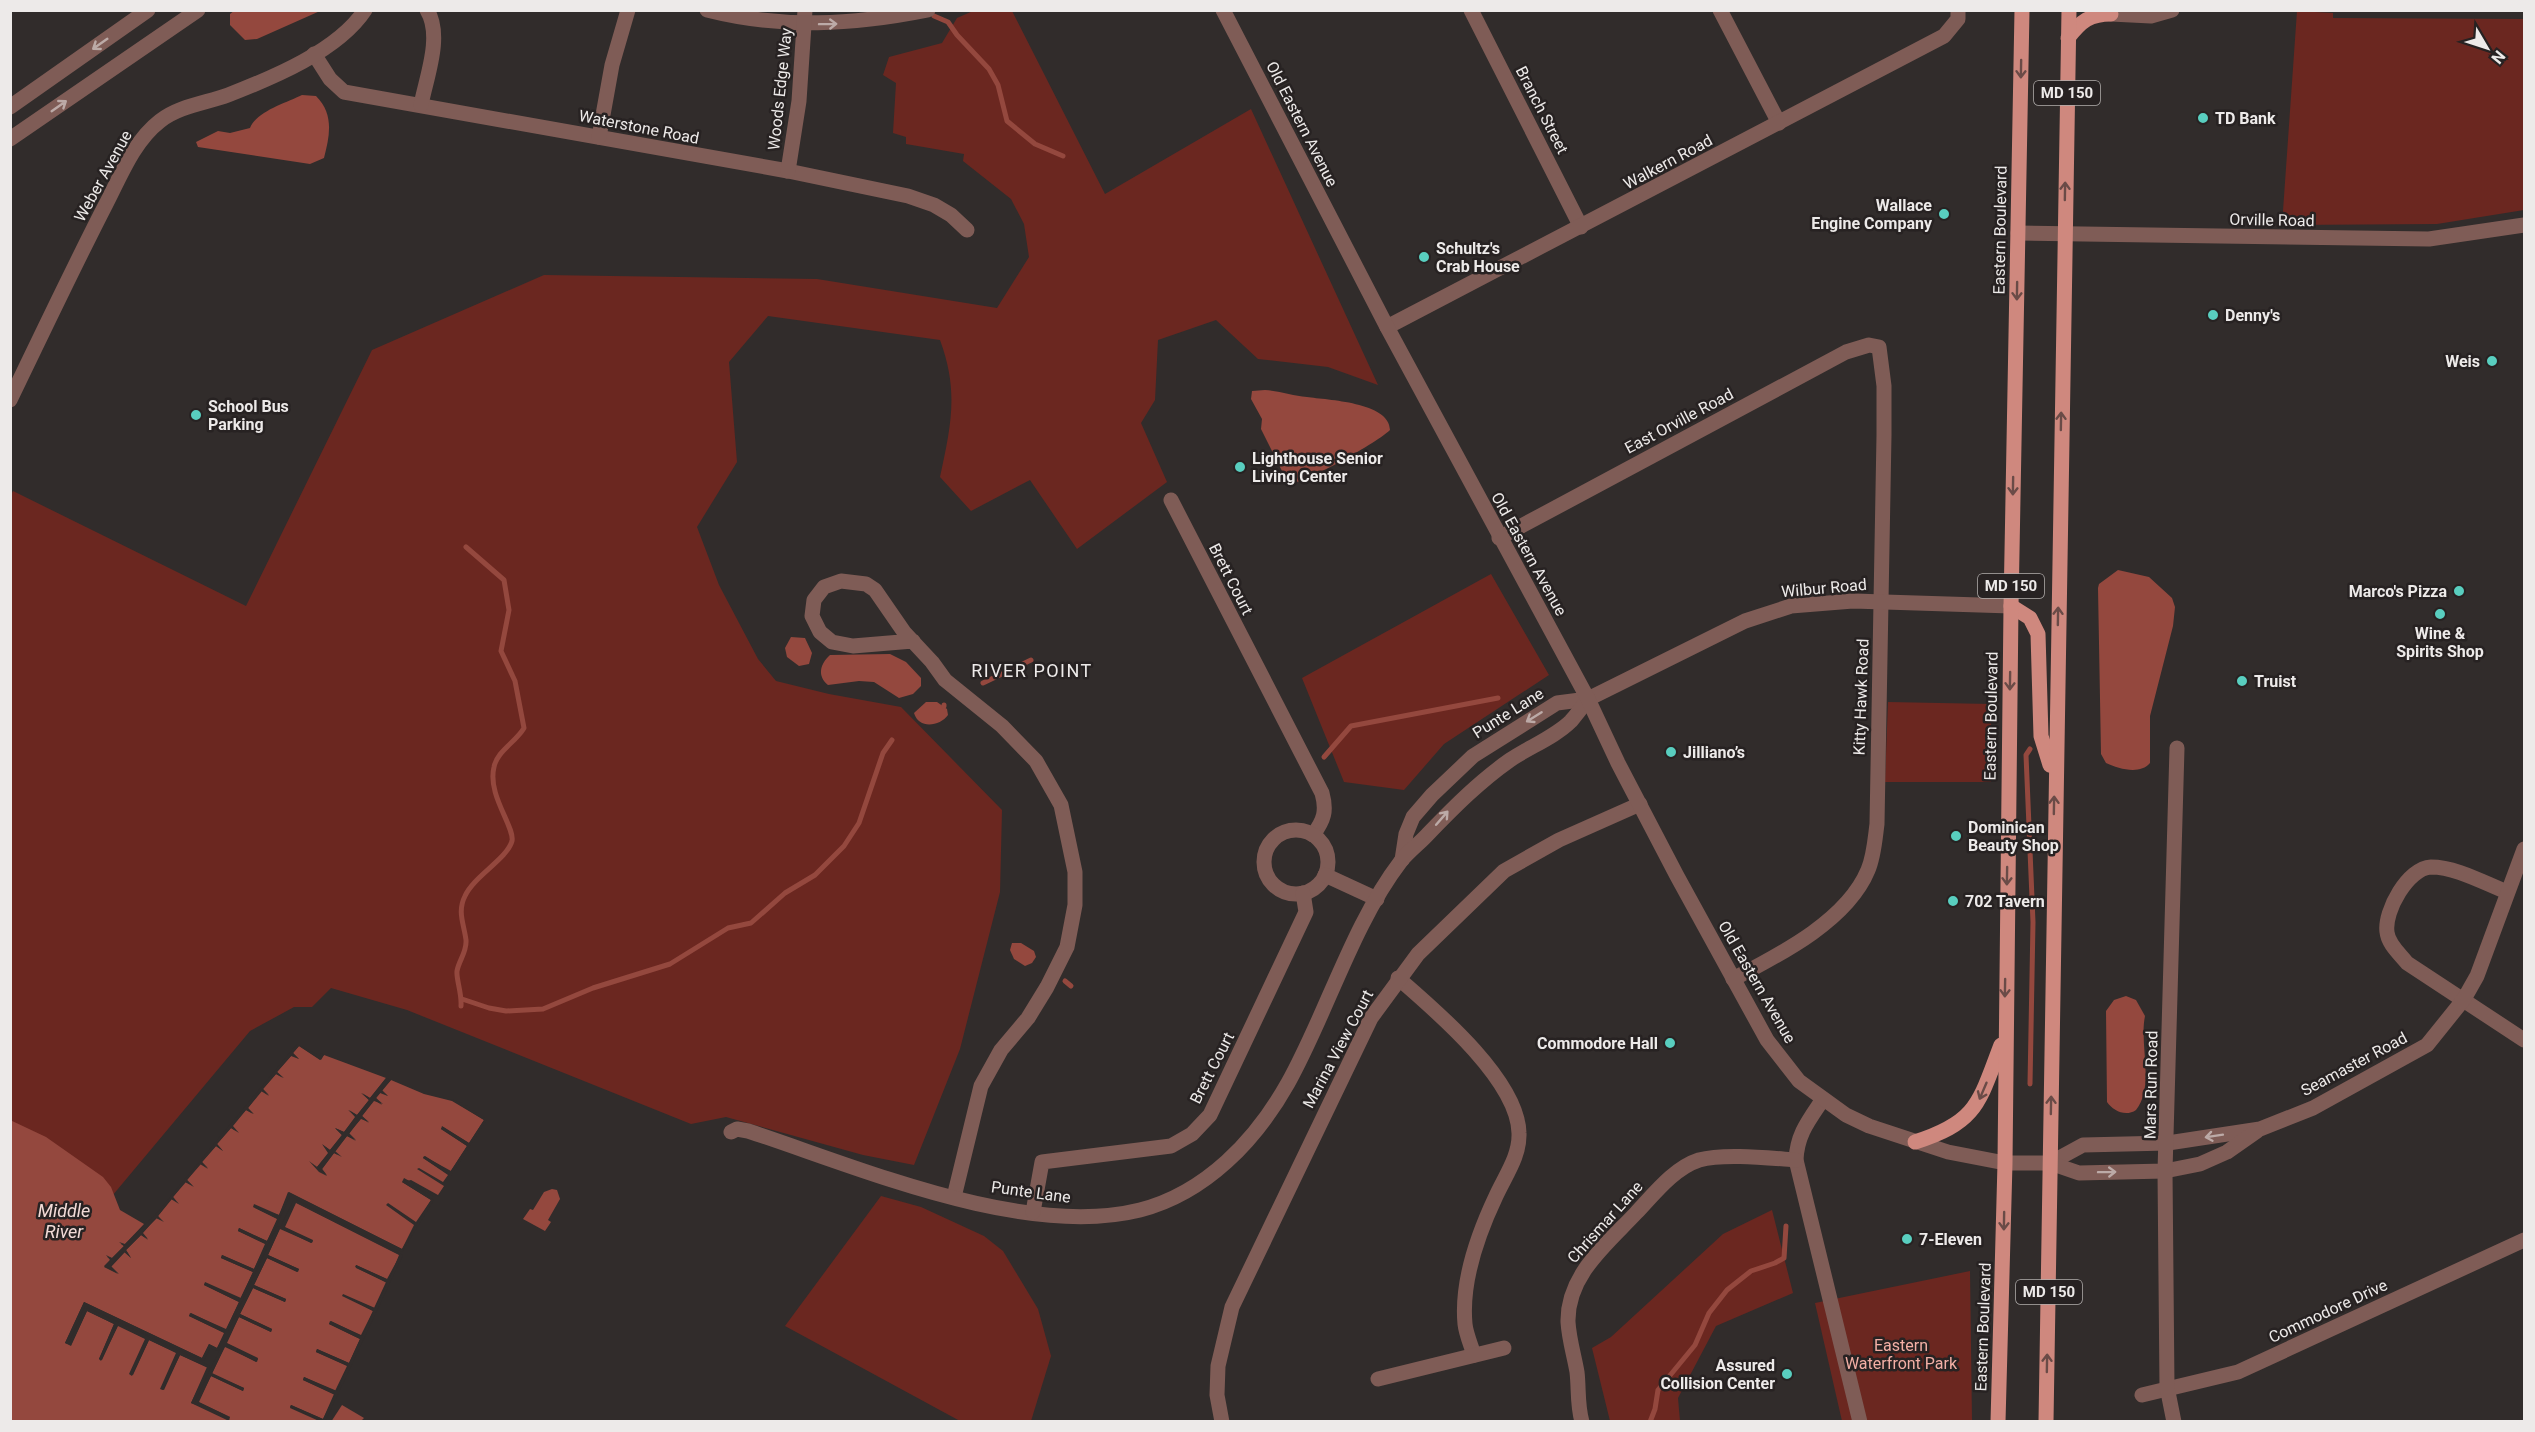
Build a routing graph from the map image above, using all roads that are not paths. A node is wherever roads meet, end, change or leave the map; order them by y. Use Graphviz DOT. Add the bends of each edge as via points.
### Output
graph roads {
  1 [pos="148,10"];
  2 [pos="198,10"];
  3 [pos="365,10"];
  4 [pos="427,10"];
  5 [pos="628,10"];
  6 [pos="707,10"];
  7 [pos="928,10"];
  8 [pos="1223,10"];
  9 [pos="1471,10"];
  10 [pos="1720,10"];
  11 [pos="2022,10"];
  12 [pos="2069,10"];
  13 [pos="2172,10"];
  14 [pos="2108,12"];
  15 [pos="1958,15"];
  16 [pos="805,17"];
  17 [pos="2068,38"];
  18 [pos="314,54"];
  19 [pos="421,105"];
  20 [pos="10,107"];
  21 [pos="1779,123"];
  22 [pos="599,137"];
  23 [pos="10,139"];
  24 [pos="788,171"];
  25 [pos="2524,225"];
  26 [pos="1581,227"];
  27 [pos="966,230"];
  28 [pos="2018,232"];
  29 [pos="2064,235"];
  30 [pos="1387,327"];
  31 [pos="1879,347"];
  32 [pos="10,400"];
  33 [pos="1171,500"];
  34 [pos="1500,538"];
  35 [pos="1882,601"];
  36 [pos="2011,606"];
  37 [pos="913,641"];
  38 [pos="1588,699"];
  39 [pos="2177,748"];
  40 [pos="2055,780"];
  41 [pos="1640,804"];
  42 [pos="1313,835"];
  43 [pos="2524,849"];
  44 [pos="1402,860"];
  45 [pos="1325,875"];
  46 [pos="2507,892"];
  47 [pos="1302,893"];
  48 [pos="1377,899"];
  49 [pos="1398,978"];
  50 [pos="1733,979"];
  51 [pos="2464,999"];
  52 [pos="2004,1037"];
  53 [pos="2524,1040"];
  54 [pos="1823,1099"];
  55 [pos="2260,1129"];
  56 [pos="730,1132"];
  57 [pos="1915,1142"];
  58 [pos="2168,1143"];
  59 [pos="1796,1160"];
  60 [pos="2005,1162"];
  61 [pos="2050,1163"];
  62 [pos="2165,1171"];
  63 [pos="954,1197"];
  64 [pos="1033,1212"];
  65 [pos="2524,1239"];
  66 [pos="1504,1348"];
  67 [pos="1474,1355"];
  68 [pos="1378,1379"];
  69 [pos="2167,1387"];
  70 [pos="2142,1395"];
  71 [pos="1222,1422"];
  72 [pos="1582,1422"];
  73 [pos="1860,1422"];
  74 [pos="1998,1422"];
  75 [pos="2046,1422"];
  76 [pos="2174,1422"];
  1 -- 20 [label="street, one-way"];
  23 -- 2 [label="street, one-way"];
  3 -- 18 [label="street, Weber Avenue" via="339,40"];
  4 -- 19 [label="street" via="433,42"];
  5 -- 22 [label="street" via="612,65"];
  6 -- 16 [label="street" via="761,21"];
  16 -- 7 [label="street, one-way" via="843,24"];
  8 -- 30 [label="street, Old Eastern Avenue"];
  9 -- 26 [label="street, Branch Street"];
  10 -- 21 [label="street"];
  11 -- 28 [label="main road, Eastern Boulevard / MD 150, one-way"];
  12 -- 17 [label="main road, MD 150"];
  13 -- 14 [label="street" via="2151,16"];
  14 -- 17 [label="main road" via="2081,21"];
  15 -- 21 [label="street, Walkern Road" via="1944,36"];
  16 -- 24 [label="street, Woods Edge Way" via="799,102"];
  29 -- 17 [label="main road, MD 150, one-way"];
  18 -- 19 [label="street, Waterstone Road" via="344,92"];
  18 -- 32 [label="street, Weber Avenue" via="228,95 180,110 148,132 95,225"];
  19 -- 22 [label="street, Waterstone Road"];
  21 -- 26 [label="street, Walkern Road"];
  22 -- 24 [label="street, Waterstone Road"];
  24 -- 27 [label="street, Waterstone Road" via="908,196 934,205"];
  25 -- 29 [label="street, Orville Road" via="2429,239"];
  26 -- 30 [label="street, Walkern Road"];
  28 -- 29 [label="street, Orville Road"];
  28 -- 36 [label="main road, Eastern Boulevard / MD 150, one-way"];
  40 -- 29 [label="main road, MD 150, one-way"];
  30 -- 34 [label="street, Old Eastern Avenue"];
  31 -- 34 [label="street, East Orville Road" via="1869,345 1846,352"];
  31 -- 35 [label="street, Kitty Hawk Road" via="1885,395"];
  33 -- 42 [label="street, Brett Court" via="1322,793 1324,819"];
  34 -- 38 [label="street, Old Eastern Avenue"];
  35 -- 36 [label="street, Wilbur Road"];
  35 -- 38 [label="street, Wilbur Road" via="1791,606 1768,612"];
  35 -- 50 [label="street, Kitty Hawk Road" via="1877,825 1868,870 1842,906 1816,931"];
  36 -- 40 [label="main road" via="2030,618 2038,634 2041,736"];
  36 -- 52 [label="main road, Eastern Boulevard / MD 150, one-way"];
  37 -- 37 [label="street" via="875,590 866,584 841,581 824,587 814,600 812,616 820,632 832,642 853,646"];
  37 -- 63 [label="street" via="945,680 1002,726 1035,761 1061,806 1076,872 1067,947 1041,997 1000,1050 981,1086"];
  38 -- 41 [label="street, Old Eastern Avenue"];
  44 -- 38 [label="street, Punte Lane, one-way" via="1449,810 1509,760 1570,722"];
  38 -- 44 [label="street, Punte Lane, one-way" via="1557,703 1473,756 1413,817"];
  39 -- 58 [label="street, Mars Run Road"];
  61 -- 40 [label="main road, MD 150, one-way"];
  41 -- 49 [label="street, Marina View Court" via="1559,840 1504,871"];
  41 -- 50 [label="street, Old Eastern Avenue"];
  42 -- 45 [label="street" via="1325,848"];
  42 -- 47 [label="street" via="1296,829 1284,832 1267,847 1264,859 1265,871 1279,890"];
  43 -- 46 [label="street, Seamaster Road"];
  44 -- 48 [label="street, Punte Lane"];
  45 -- 47 [label="street" via="1320,883"];
  45 -- 48 [label="street"];
  46 -- 51 [label="street, Seamaster Road" via="2477,976"];
  46 -- 51 [label="street" via="2430,867 2414,874 2402,886 2390,912 2386,932 2393,947 2407,963"];
  47 -- 64 [label="street, Brett Court" via="1306,912 1210,1115 1192,1134 1171,1146 1042,1162"];
  48 -- 64 [label="street, Punte Lane" via="1287,1084 1249,1140 1229,1161 1171,1198 1141,1210 1077,1216"];
  49 -- 67 [label="street" via="1453,1026 1489,1070 1514,1110 1519,1132 1517,1153 1482,1227 1474,1258 1465,1325"];
  49 -- 71 [label="street, Marina View Court" via="1371,1018 1232,1307 1218,1366 1217,1395"];
  50 -- 54 [label="street, Old Eastern Avenue" via="1782,1060 1799,1081"];
  51 -- 53 [label="street"];
  51 -- 55 [label="street, Seamaster Road" via="2427,1045 2313,1108"];
  52 -- 57 [label="main road, one-way" via="1982,1097 1970,1114 1957,1125"];
  52 -- 60 [label="main road, Eastern Boulevard / MD 150"];
  54 -- 57 [label="street, Old Eastern Avenue" via="1869,1126"];
  54 -- 59 [label="street" via="1802,1129"];
  55 -- 58 [label="street, Seamaster Road, one-way"];
  55 -- 62 [label="street, Seamaster Road" via="2227,1152 2200,1164"];
  56 -- 63 [label="street, Punte Lane" via="748,1131 836,1163"];
  57 -- 60 [label="street, Old Eastern Avenue"];
  58 -- 61 [label="street, Seamaster Road" via="2083,1145"];
  58 -- 62 [label="street, Mars Run Road"];
  59 -- 72 [label="street, Chrismar Lane" via="1699,1160 1659,1188 1588,1265 1575,1284 1568,1320"];
  59 -- 73 [label="street"];
  60 -- 61 [label="street, Old Eastern Avenue"];
  60 -- 74 [label="main road, Eastern Boulevard / MD 150, one-way"];
  61 -- 62 [label="street, Seamaster Road, one-way" via="2079,1173"];
  75 -- 61 [label="main road, MD 150, one-way"];
  62 -- 69 [label="street, Mars Run Road"];
  63 -- 64 [label="street, Punte Lane"];
  65 -- 69 [label="street, Commodore Drive" via="2238,1372"];
  66 -- 67 [label="street"];
  67 -- 68 [label="street"];
  69 -- 70 [label="street, Commodore Drive"];
  69 -- 76 [label="street, Mars Run Road"];
}
